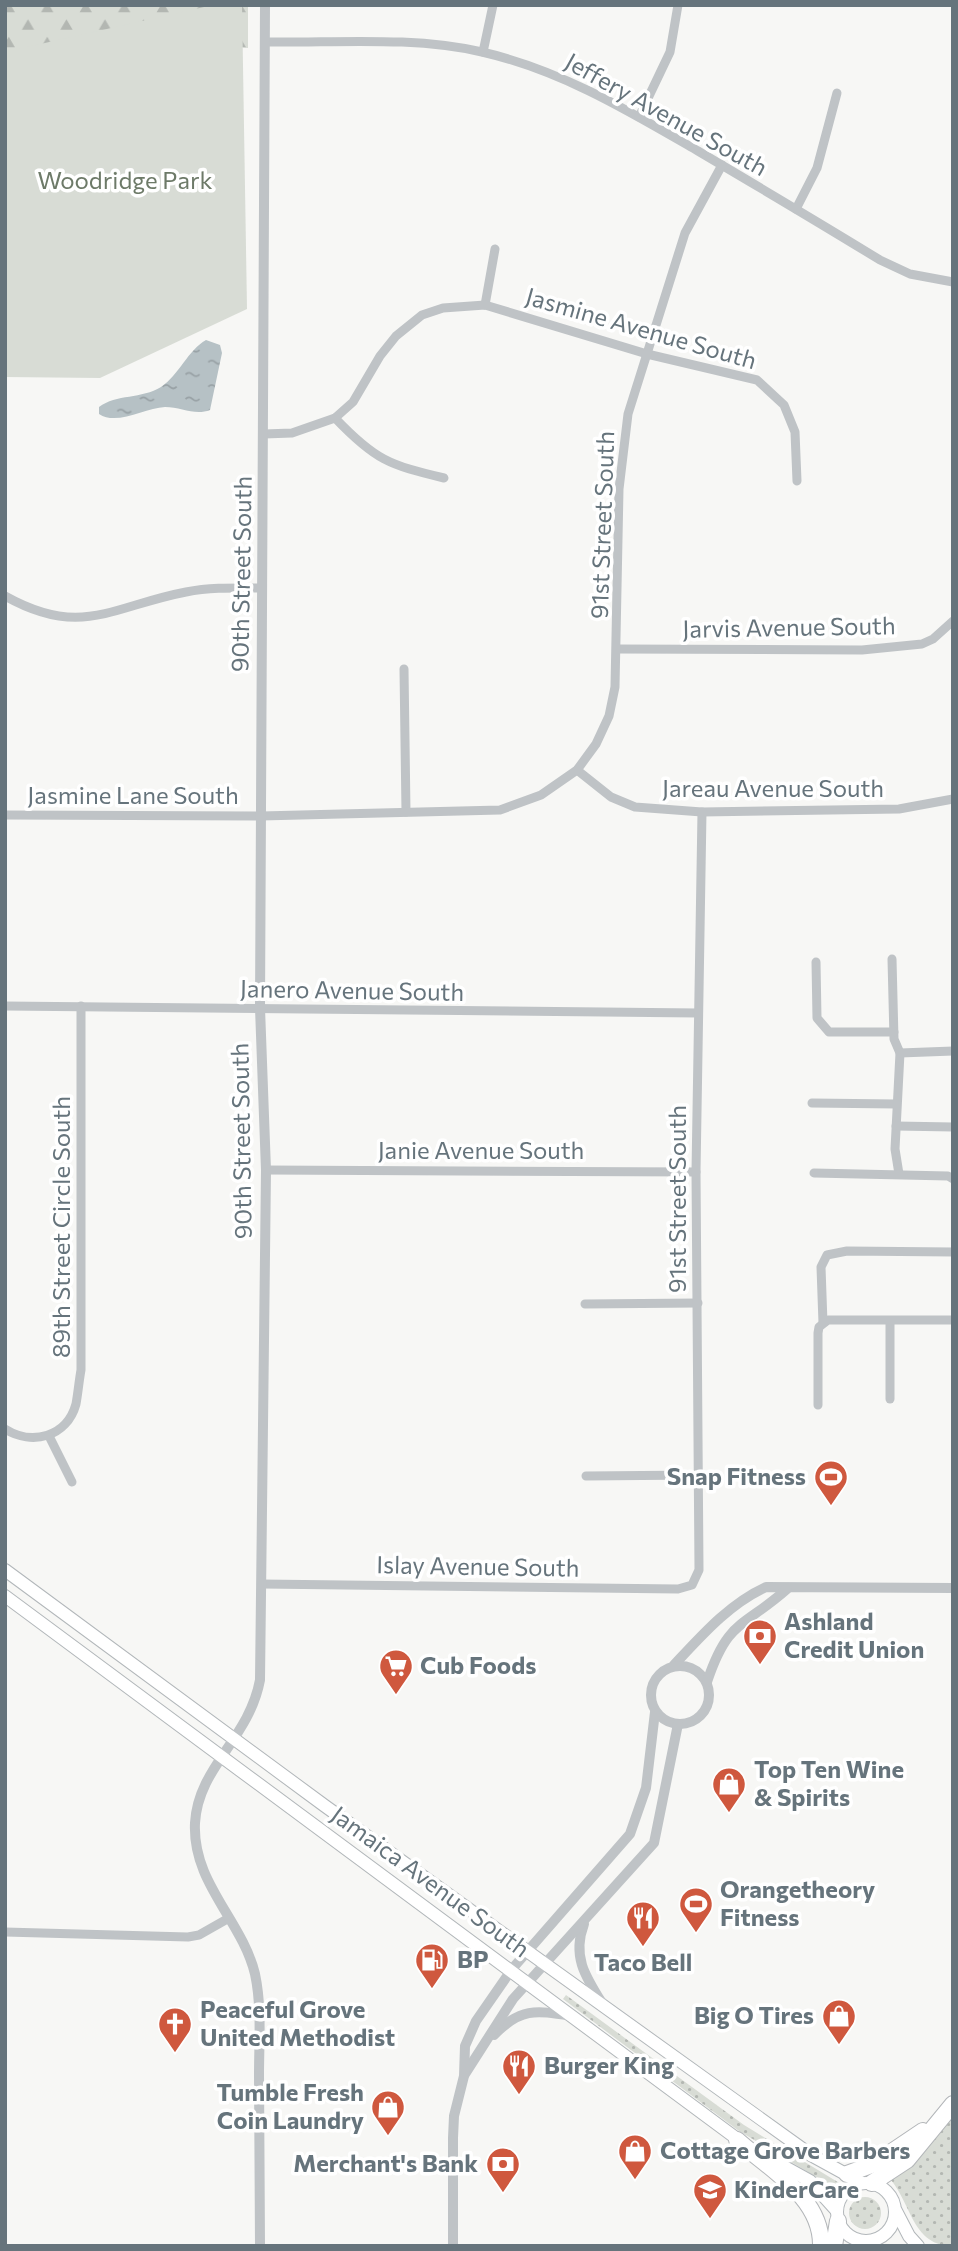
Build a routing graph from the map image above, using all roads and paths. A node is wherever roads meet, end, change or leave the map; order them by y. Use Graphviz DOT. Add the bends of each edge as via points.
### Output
graph roads {
  1 [pos="265,5"];
  2 [pos="493,5"];
  3 [pos="678,5"];
  4 [pos="265,42"];
  5 [pos="483,52"];
  6 [pos="837,93"];
  7 [pos="639,117"];
  8 [pos="722,165"];
  9 [pos="796,209"];
  10 [pos="495,249"];
  11 [pos="953,282"];
  12 [pos="485,305"];
  13 [pos="647,354"];
  14 [pos="335,418"];
  15 [pos="264,434"];
  16 [pos="444,478"];
  17 [pos="797,481"];
  18 [pos="262,588"];
  19 [pos="5,596"];
  20 [pos="953,621"];
  21 [pos="618,649"];
  22 [pos="404,669"];
  23 [pos="578,770"];
  24 [pos="953,799"];
  25 [pos="406,811"];
  26 [pos="702,812"];
  27 [pos="5,815"];
  28 [pos="261,816"];
  29 [pos="892,959"];
  30 [pos="816,962"];
  31 [pos="5,1006"];
  32 [pos="81,1006"];
  33 [pos="260,1008"];
  34 [pos="698,1013"];
  35 [pos="894,1032"];
  36 [pos="953,1051"];
  37 [pos="900,1053"];
  38 [pos="812,1102"];
  39 [pos="896,1104"];
  40 [pos="896,1126"];
  41 [pos="953,1127"];
  42 [pos="266,1170"];
  43 [pos="696,1172"];
  44 [pos="814,1172"];
  45 [pos="899,1174"];
  46 [pos="953,1179"];
  47 [pos="953,1252"];
  48 [pos="585,1304"];
  49 [pos="698,1304"];
  50 [pos="953,1320"];
  51 [pos="890,1321"];
  52 [pos="823,1323"];
  53 [pos="890,1399"];
  54 [pos="818,1405"];
  55 [pos="5,1429"];
  56 [pos="49,1436"];
  57 [pos="698,1475"];
  58 [pos="586,1476"];
  59 [pos="72,1482"];
  60 [pos="5,1570"];
  61 [pos="262,1584"];
  62 [pos="692,1585"];
  63 [pos="953,1588"];
  64 [pos="787,1589"];
  65 [pos="5,1596"];
  66 [pos="674,1665"];
  67 [pos="706,1682"];
  68 [pos="655,1712"];
  69 [pos="678,1724"];
  70 [pos="235,1739"];
  71 [pos="221,1758"];
  72 [pos="587,1917"];
  73 [pos="229,1918"];
  74 [pos="5,1932"];
  75 [pos="527,1952"];
  76 [pos="545,1964"];
  77 [pos="512,1969"];
  78 [pos="528,1982"];
  79 [pos="604,2005"];
  80 [pos="573,2016"];
  81 [pos="482,2048"];
  82 [pos="464,2076"];
  83 [pos="953,2104"];
  84 [pos="939,2120"];
  85 [pos="737,2140"];
  86 [pos="847,2174"];
  87 [pos="867,2183"];
  88 [pos="895,2211"];
  89 [pos="837,2216"];
  90 [pos="874,2244"];
  91 [pos="260,2246"];
  92 [pos="453,2246"];
  93 [pos="821,2246"];
  94 [pos="834,2246"];
  95 [pos="918,2246"];
  1 -- 4 [label="street, 90th Street South"];
  2 -- 5 [label="street"];
  3 -- 7 [label="street" via="670,52"];
  4 -- 5 [label="street, Jeffery Avenue South" via="417,44"];
  4 -- 15 [label="street, 90th Street South"];
  5 -- 7 [label="street, Jeffery Avenue South" via="584,87"];
  6 -- 9 [label="street" via="817,168"];
  7 -- 8 [label="street, Jeffery Avenue South"];
  8 -- 9 [label="street, Jeffery Avenue South"];
  8 -- 13 [label="street, 91st Street South" via="685,233"];
  9 -- 11 [label="street, Jeffery Avenue South" via="910,274"];
  10 -- 12 [label="street"];
  12 -- 13 [label="street, Jasmine Avenue South"];
  12 -- 14 [label="street, Jasmine Avenue South" via="443,307 409,323 380,356 353,402"];
  13 -- 17 [label="street, Jasmine Avenue South" via="737,373 766,386 784,405 795,432"];
  13 -- 21 [label="street, 91st Street South" via="628,414 619,489"];
  14 -- 15 [label="street, Jasmine Avenue South" via="292,433"];
  14 -- 16 [label="street" via="365,449 393,466"];
  15 -- 18 [label="street, 90th Street South"];
  18 -- 19 [label="street" via="187,592 78,620 39,611"];
  18 -- 28 [label="street, 90th Street South"];
  20 -- 21 [label="street, Jarvis Avenue South" via="922,644 862,650"];
  21 -- 23 [label="street, 91st Street South" via="609,716"];
  22 -- 25 [label="street"];
  23 -- 25 [label="street" via="541,795 500,810"];
  23 -- 26 [label="street, Jareau Avenue South" via="611,797 635,807"];
  24 -- 26 [label="street, Jareau Avenue South" via="899,808"];
  25 -- 28 [label="street"];
  26 -- 34 [label="street, 91st Street South"];
  27 -- 28 [label="street, Jasmine Lane South"];
  28 -- 33 [label="street, 90th Street South"];
  29 -- 35 [label="street"];
  30 -- 35 [label="street" via="817,1018 829,1032"];
  31 -- 32 [label="street, Janero Avenue South"];
  32 -- 33 [label="street, Janero Avenue South"];
  32 -- 56 [label="street, 89th Street Circle South" via="80,1370 75,1406 62,1427"];
  33 -- 34 [label="street, Janero Avenue South"];
  33 -- 42 [label="street, 90th Street South"];
  34 -- 43 [label="street, 91st Street South"];
  35 -- 37 [label="street"];
  36 -- 37 [label="street"];
  37 -- 39 [label="street"];
  38 -- 39 [label="street"];
  39 -- 40 [label="street"];
  40 -- 41 [label="street"];
  40 -- 45 [label="street"];
  42 -- 43 [label="street, Janie Avenue South"];
  42 -- 61 [label="street, 90th Street South"];
  43 -- 49 [label="street, 91st Street South"];
  44 -- 45 [label="street"];
  45 -- 46 [label="street"];
  47 -- 52 [label="street" via="847,1251 827,1255 821,1267"];
  48 -- 49 [label="street"];
  49 -- 57 [label="street, 91st Street South"];
  50 -- 51 [label="street"];
  51 -- 52 [label="street"];
  51 -- 53 [label="street"];
  52 -- 54 [label="street" via="818,1333"];
  55 -- 56 [label="street" via="19,1438"];
  56 -- 59 [label="street"];
  57 -- 58 [label="street"];
  57 -- 62 [label="street, 91st Street South" via="699,1570"];
  60 -- 70 [label="main road, Jamaica Avenue South"];
  61 -- 62 [label="street, Islay Avenue South" via="678,1589"];
  61 -- 70 [label="street, 90th Street South" via="260,1680 252,1710"];
  63 -- 64 [label="street"];
  64 -- 66 [label="street" via="766,1587 744,1597"];
  64 -- 67 [label="street" via="728,1634"];
  65 -- 71 [label="main road, Jamaica Avenue South"];
  66 -- 67 [label="street" via="693,1668"];
  66 -- 68 [label="street" via="653,1682"];
  67 -- 69 [label="street" via="706,1711 689,1723"];
  68 -- 69 [label="street"];
  68 -- 75 [label="street" via="646,1788 630,1834"];
  69 -- 72 [label="street" via="654,1843"];
  70 -- 71 [label="street, 90th Street South"];
  70 -- 75 [label="main road, Jamaica Avenue South"];
  71 -- 73 [label="street, 90th Street South" via="202,1791 195,1838 202,1871"];
  71 -- 77 [label="main road, Jamaica Avenue South"];
  72 -- 76 [label="street"];
  72 -- 79 [label="street" via="578,1955"];
  73 -- 74 [label="street" via="188,1937"];
  73 -- 91 [label="street, 90th Street South" via="249,1955 258,1990"];
  75 -- 76 [label="main road, Jamaica Avenue South"];
  75 -- 77 [label="street"];
  76 -- 78 [label="street"];
  76 -- 79 [label="main road, Jamaica Avenue South"];
  77 -- 78 [label="main road, Jamaica Avenue South"];
  77 -- 82 [label="street" via="476,2021 465,2046"];
  78 -- 80 [label="main road, Jamaica Avenue South"];
  78 -- 81 [label="street"];
  79 -- 86 [label="main road, Jamaica Avenue South" via="811,2155"];
  80 -- 81 [label="street" via="524,2012"];
  80 -- 85 [label="main road, Jamaica Avenue South"];
  81 -- 82 [label="street"];
  82 -- 92 [label="street" via="453,2138"];
  83 -- 84 [label="highway"];
  84 -- 86 [label="highway" via="887,2156"];
  84 -- 87 [label="highway" via="907,2160"];
  85 -- 89 [label="main road, Jamaica Avenue South" via="810,2181"];
  85 -- 93 [label="highway" via="806,2200 817,2219"];
  86 -- 87 [label="main road, Jamaica Avenue South"];
  87 -- 88 [label="main road" via="888,2193"];
  87 -- 89 [label="main road" via="844,2192"];
  88 -- 90 [label="main road" via="885,2234"];
  88 -- 95 [label="main road"];
  89 -- 90 [label="main road" via="850,2237"];
  89 -- 94 [label="highway"];
}
